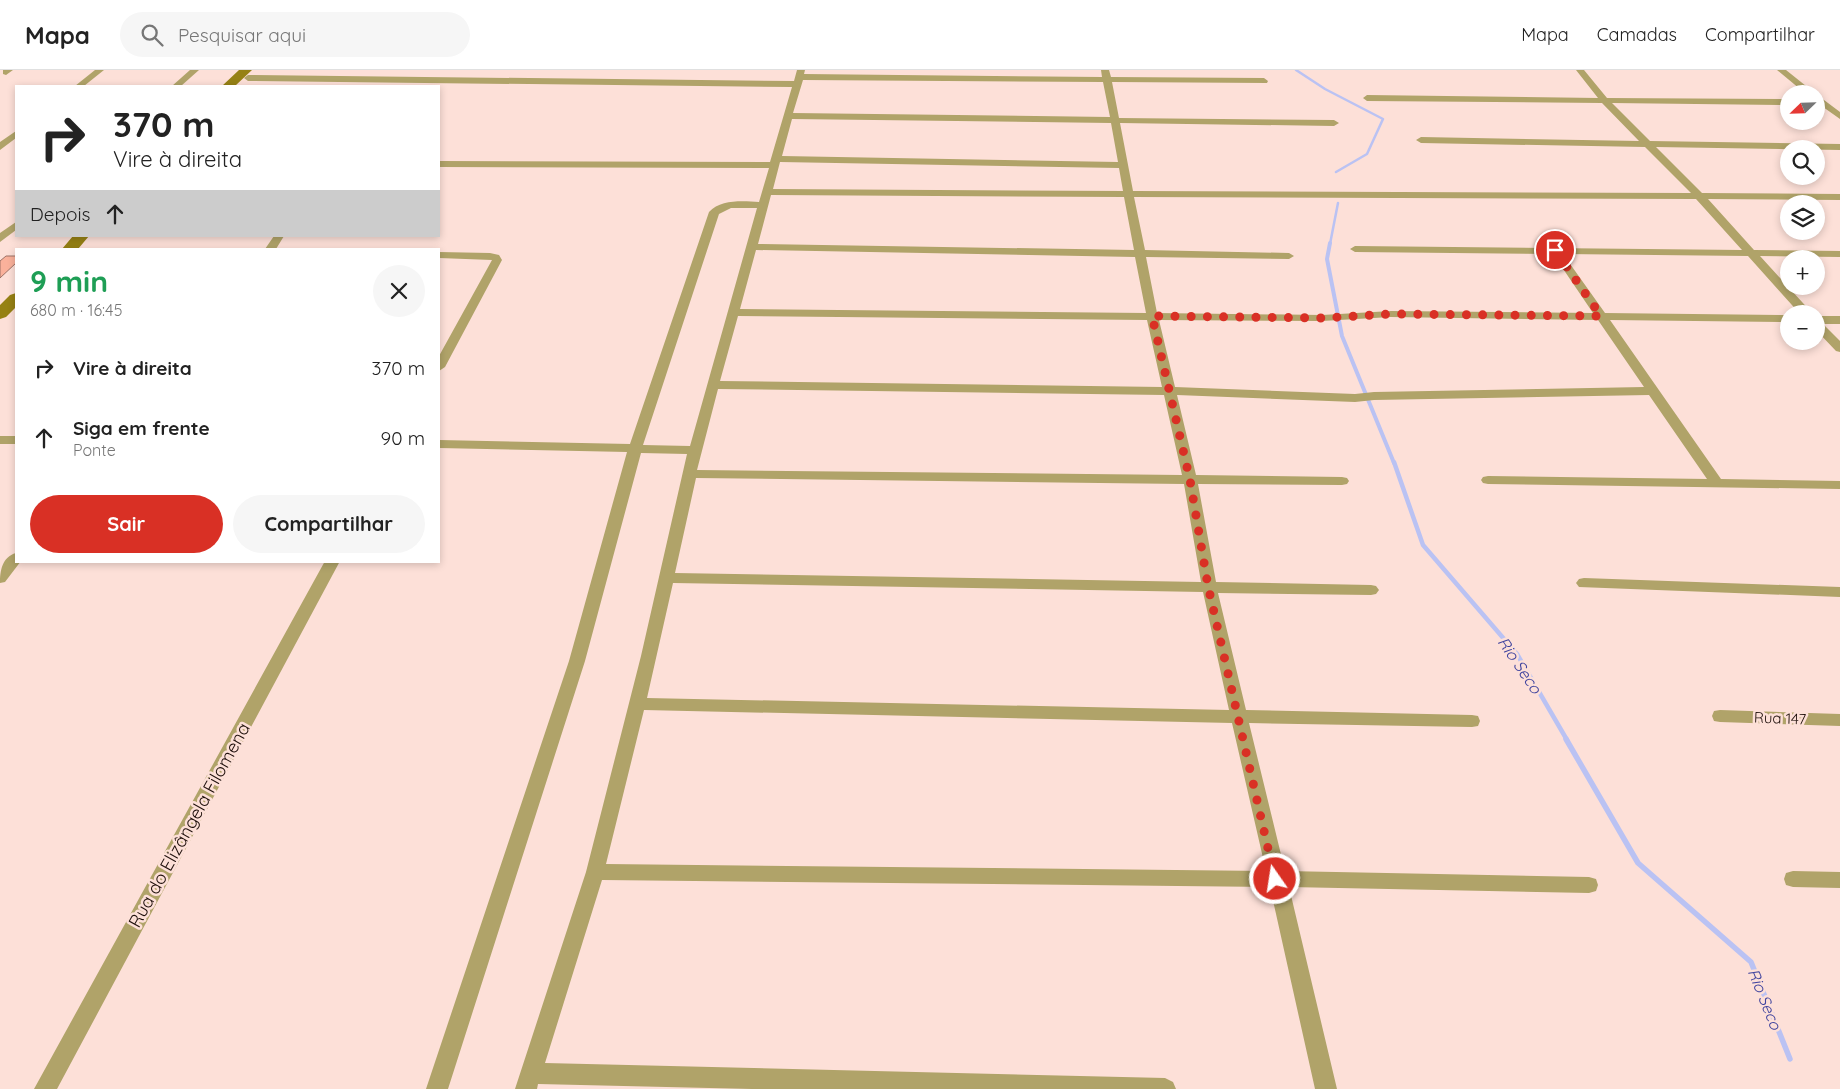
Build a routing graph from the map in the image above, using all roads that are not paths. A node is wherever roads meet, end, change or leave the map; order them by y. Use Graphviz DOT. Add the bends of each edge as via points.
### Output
graph roads {
  1 [pos="100,70"];
  2 [pos="194,70"];
  3 [pos="1580,70"];
  4 [pos="1781,70"];
  5 [pos="1106,75"];
  6 [pos="248,76"];
  7 [pos="799,77"];
  8 [pos="1264,80"];
  9 [pos="80,85"];
  10 [pos="177,85"];
  11 [pos="230,85"];
  12 [pos="1800,85"];
  13 [pos="1367,98"];
  14 [pos="1605,101"];
  15 [pos="1825,101"];
  16 [pos="1780,102"];
  17 [pos="1840,102"];
  18 [pos="1825,105"];
  19 [pos="789,116"];
  20 [pos="1840,116"];
  21 [pos="1116,120"];
  22 [pos="1334,123"];
  23 [pos="15,135"];
  24 [pos="1421,140"];
  25 [pos="1646,144"];
  26 [pos="0,147"];
  27 [pos="1840,147"];
  28 [pos="774,162"];
  29 [pos="440,164"];
  30 [pos="1123,165"];
  31 [pos="1130,195"];
  32 [pos="1698,195"];
  33 [pos="1840,197"];
  34 [pos="765,198"];
  35 [pos="15,225"];
  36 [pos="15,226"];
  37 [pos="0,229"];
  38 [pos="68,237"];
  39 [pos="81,237"];
  40 [pos="279,237"];
  41 [pos="0,239"];
  42 [pos="753,247"];
  43 [pos="57,248"];
  44 [pos="70,248"];
  45 [pos="271,248"];
  46 [pos="1355,249"];
  47 [pos="1555,250"];
  48 [pos="1751,252"];
  49 [pos="1141,253"];
  50 [pos="1840,254"];
  51 [pos="440,255"];
  52 [pos="1289,256"];
  53 [pos="15,287"];
  54 [pos="15,299"];
  55 [pos="0,302"];
  56 [pos="1800,305"];
  57 [pos="734,312"];
  58 [pos="0,314"];
  59 [pos="1152,316"];
  60 [pos="1601,316"];
  61 [pos="1780,319"];
  62 [pos="1840,320"];
  63 [pos="1825,321"];
  64 [pos="1825,332"];
  65 [pos="1840,348"];
  66 [pos="440,365"];
  67 [pos="714,385"];
  68 [pos="1169,391"];
  69 [pos="1652,391"];
  70 [pos="0,440"];
  71 [pos="15,440"];
  72 [pos="440,444"];
  73 [pos="635,449"];
  74 [pos="695,450"];
  75 [pos="691,474"];
  76 [pos="1190,480"];
  77 [pos="1488,480"];
  78 [pos="1342,481"];
  79 [pos="1717,483"];
  80 [pos="1840,485"];
  81 [pos="15,559"];
  82 [pos="332,563"];
  83 [pos="0,578"];
  84 [pos="667,578"];
  85 [pos="1584,583"];
  86 [pos="1208,586"];
  87 [pos="1371,590"];
  88 [pos="1840,592"];
  89 [pos="637,704"];
  90 [pos="1720,716"];
  91 [pos="1239,718"];
  92 [pos="1840,720"];
  93 [pos="1472,721"];
  94 [pos="595,872"];
  95 [pos="1793,878"];
  96 [pos="1275,879"];
  97 [pos="1840,880"];
  98 [pos="1589,885"];
  99 [pos="529,1081"];
  100 [pos="45,1089"];
  101 [pos="437,1089"];
  102 [pos="1165,1089"];
  103 [pos="1326,1089"];
  1 -- 9 [label="street"];
  2 -- 10 [label="street"];
  3 -- 14 [label="street"];
  4 -- 12 [label="street"];
  5 -- 7 [label="street"];
  5 -- 8 [label="street"];
  5 -- 21 [label="street"];
  6 -- 7 [label="street"];
  6 -- 11 [label="main road"];
  7 -- 19 [label="street"];
  13 -- 14 [label="street"];
  14 -- 16 [label="street"];
  14 -- 25 [label="street"];
  15 -- 17 [label="street"];
  18 -- 20 [label="street"];
  19 -- 21 [label="street"];
  19 -- 28 [label="street"];
  21 -- 22 [label="street"];
  21 -- 30 [label="street"];
  23 -- 26 [label="street"];
  24 -- 25 [label="street"];
  25 -- 27 [label="street"];
  25 -- 32 [label="street"];
  28 -- 29 [label="street"];
  28 -- 30 [label="street"];
  28 -- 34 [label="street"];
  30 -- 31 [label="street"];
  31 -- 32 [label="street"];
  31 -- 34 [label="street"];
  31 -- 49 [label="street"];
  32 -- 33 [label="street"];
  32 -- 48 [label="street"];
  34 -- 42 [label="street"];
  34 -- 73 [label="street" via="719,208 714,212"];
  35 -- 37 [label="street"];
  36 -- 41 [label="street"];
  38 -- 43 [label="main road"];
  39 -- 44 [label="main road"];
  40 -- 45 [label="street"];
  42 -- 49 [label="street"];
  42 -- 57 [label="street"];
  46 -- 47 [label="street"];
  47 -- 48 [label="street"];
  47 -- 60 [label="street"];
  48 -- 50 [label="street"];
  48 -- 56 [label="street"];
  49 -- 52 [label="street"];
  49 -- 59 [label="street"];
  51 -- 66 [label="street" via="495,257 497,260"];
  53 -- 55 [label="main road"];
  54 -- 58 [label="main road"];
  57 -- 59 [label="street"];
  57 -- 67 [label="street"];
  59 -- 60 [label="street"];
  59 -- 68 [label="street"];
  60 -- 61 [label="street"];
  60 -- 69 [label="street"];
  62 -- 63 [label="street"];
  64 -- 65 [label="street"];
  67 -- 68 [label="street"];
  67 -- 74 [label="street"];
  68 -- 69 [label="street" via="1355,398"];
  68 -- 76 [label="street"];
  69 -- 79 [label="street"];
  70 -- 71 [label="street"];
  72 -- 73 [label="street"];
  73 -- 74 [label="street"];
  73 -- 101 [label="street" via="578,661"];
  74 -- 75 [label="street"];
  75 -- 76 [label="street"];
  75 -- 84 [label="street"];
  76 -- 78 [label="street"];
  76 -- 86 [label="street"];
  77 -- 79 [label="street"];
  79 -- 80 [label="street"];
  81 -- 83 [label="street"];
  82 -- 100 [label="street, Rua do Elizângela Filomena"];
  84 -- 86 [label="street"];
  84 -- 89 [label="street"];
  85 -- 88 [label="street"];
  86 -- 87 [label="street"];
  86 -- 91 [label="street"];
  89 -- 91 [label="street"];
  89 -- 94 [label="street"];
  90 -- 92 [label="street, Rua 147"];
  91 -- 93 [label="street"];
  91 -- 96 [label="street"];
  94 -- 96 [label="street"];
  94 -- 99 [label="street"];
  95 -- 97 [label="street"];
  96 -- 98 [label="street"];
  96 -- 103 [label="street"];
  99 -- 102 [label="street"];
}
